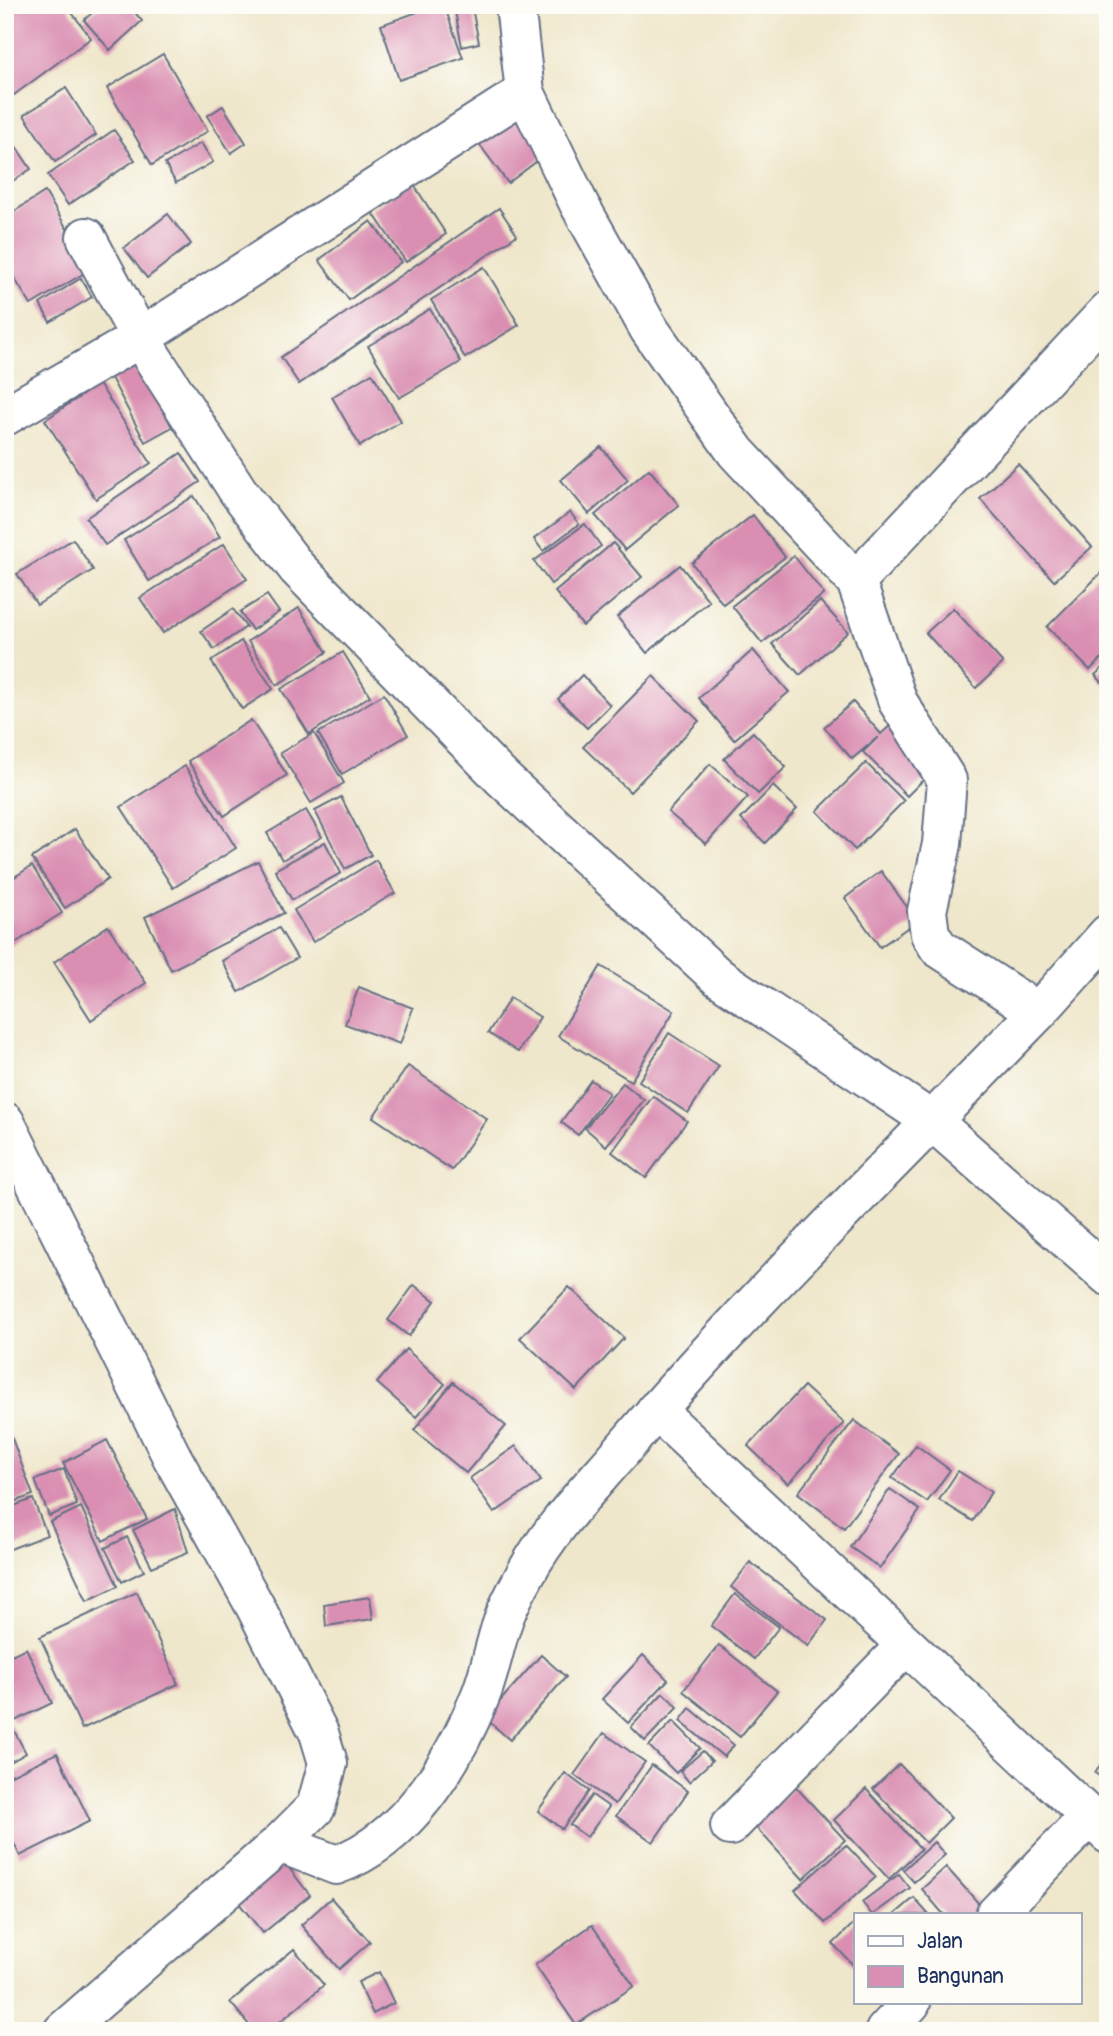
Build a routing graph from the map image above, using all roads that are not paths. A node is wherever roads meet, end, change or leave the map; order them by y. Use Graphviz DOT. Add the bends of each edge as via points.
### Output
graph roads {
  1 [pos="514,5"];
  2 [pos="525,92"];
  3 [pos="86,237"];
  4 [pos="1108,311"];
  5 [pos="140,338"];
  6 [pos="5,416"];
  7 [pos="856,581"];
  8 [pos="1108,934"];
  9 [pos="1038,1012"];
  10 [pos="932,1121"];
  11 [pos="5,1122"];
  12 [pos="1108,1276"];
  13 [pos="656,1410"];
  14 [pos="906,1645"];
  15 [pos="1098,1825"];
  16 [pos="730,1826"];
  17 [pos="280,1843"];
  18 [pos="997,1913"];
  19 [pos="911,2004"];
  20 [pos="63,2031"];
  21 [pos="885,2031"];
  1 -- 2 [label="street"];
  2 -- 5 [label="street"];
  2 -- 7 [label="street" via="579,204 649,329 736,452"];
  3 -- 5 [label="street"];
  4 -- 7 [label="street"];
  5 -- 6 [label="street"];
  5 -- 10 [label="street" via="238,491 298,568 502,778 718,977"];
  7 -- 9 [label="street" via="898,702 947,780 942,844 927,911 930,934 939,948"];
  8 -- 9 [label="street"];
  9 -- 10 [label="street"];
  10 -- 12 [label="street"];
  10 -- 13 [label="street"];
  11 -- 17 [label="street" via="172,1457 319,1733 328,1763 316,1807"];
  13 -- 14 [label="street"];
  13 -- 17 [label="street" via="565,1517 527,1571 503,1619 481,1696 454,1751 418,1803 373,1847 337,1865"];
  14 -- 15 [label="street"];
  14 -- 16 [label="street"];
  15 -- 18 [label="street"];
  17 -- 20 [label="street"];
  19 -- 21 [label="street"];
}
